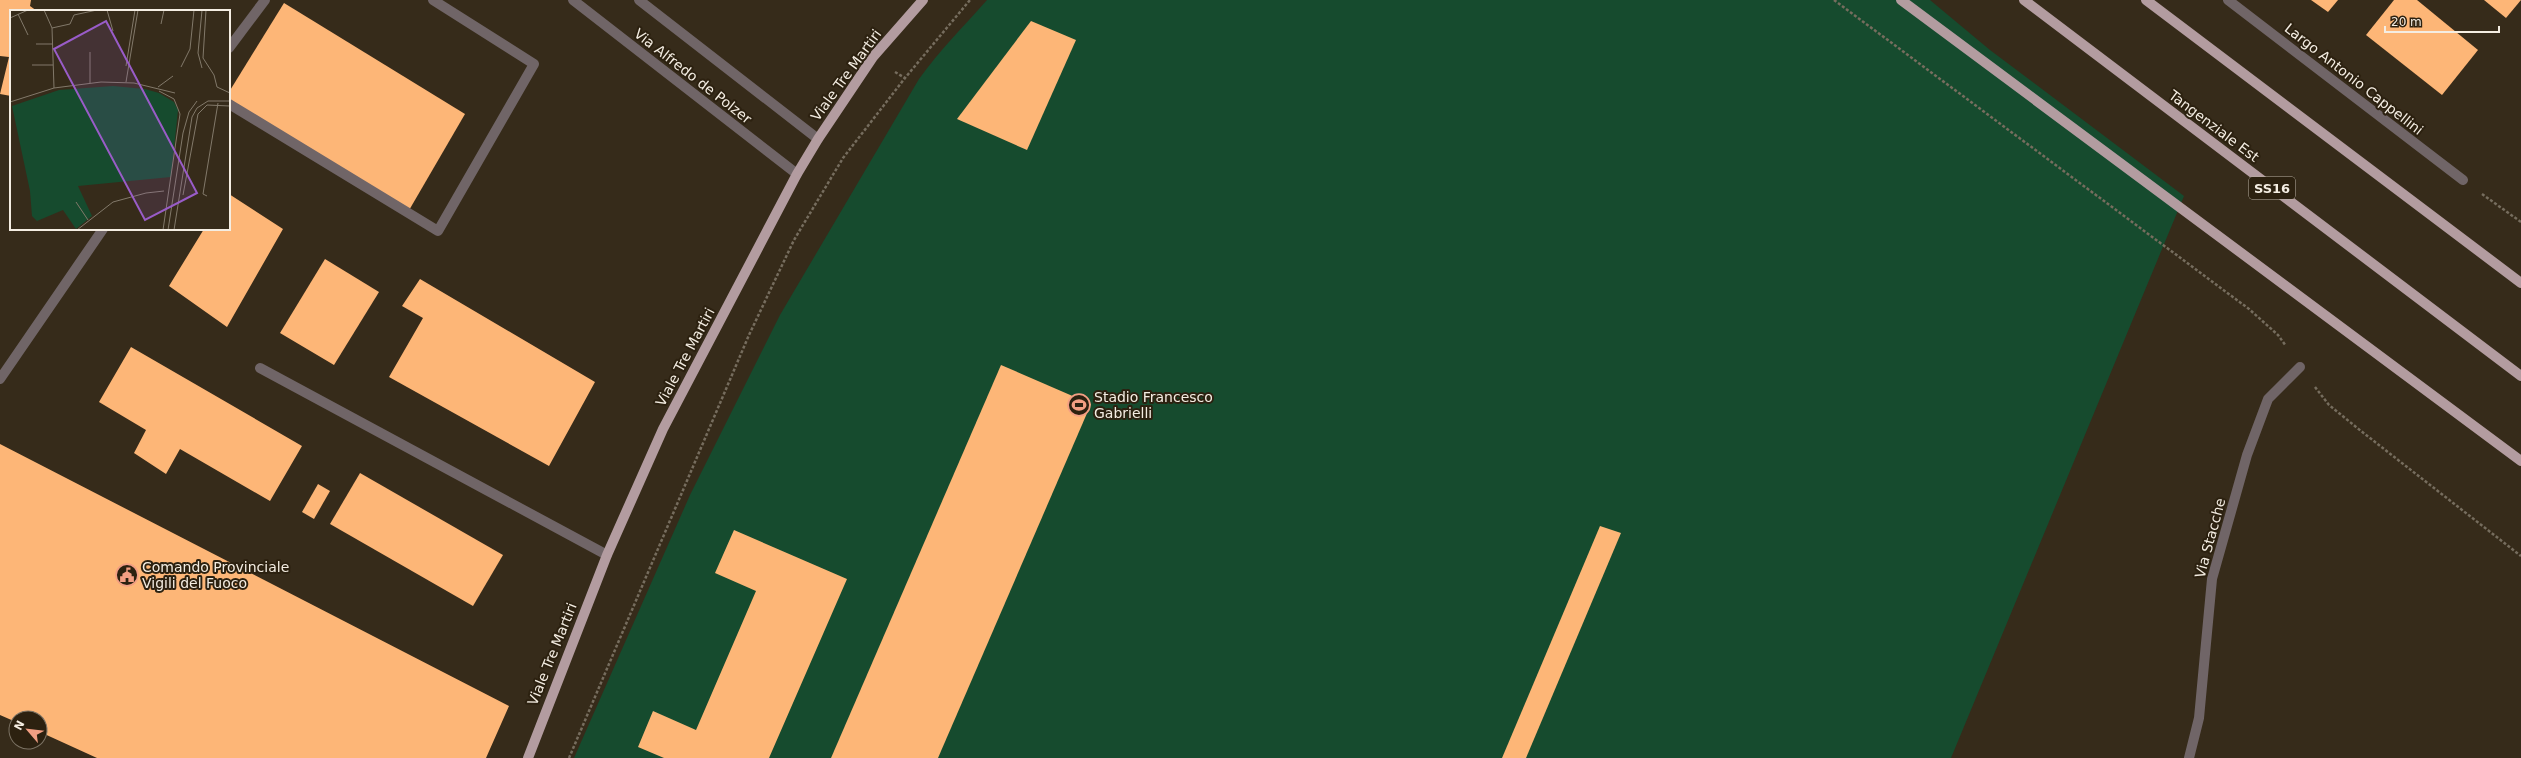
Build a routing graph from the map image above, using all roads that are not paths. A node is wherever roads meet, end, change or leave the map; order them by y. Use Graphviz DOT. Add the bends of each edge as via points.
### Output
graph roads {
  1 [pos="264,0"];
  2 [pos="433,0"];
  3 [pos="573,0"];
  4 [pos="638,0"];
  5 [pos="923,0"];
  6 [pos="1901,0"];
  7 [pos="2024,0"];
  8 [pos="2146,0"];
  9 [pos="2228,0"];
  10 [pos="230,47"];
  11 [pos="230,105"];
  12 [pos="818,139"];
  13 [pos="797,174"];
  14 [pos="2463,180"];
  15 [pos="102,230"];
  16 [pos="2521,283"];
  17 [pos="2300,367"];
  18 [pos="260,368"];
  19 [pos="2521,376"];
  20 [pos="0,379"];
  21 [pos="2521,461"];
  22 [pos="607,555"];
  23 [pos="528,758"];
  24 [pos="2189,758"];
  1 -- 10 [label="street"];
  2 -- 11 [label="street" via="534,64 438,231"];
  3 -- 13 [label="street, Via Alfredo de Polzer"];
  4 -- 12 [label="street, Via Alfredo de Polzer"];
  5 -- 12 [label="main road, Viale Tre Martiri" via="873,57"];
  6 -- 21 [label="main road"];
  7 -- 19 [label="main road, Tangenziale Est / SS16"];
  8 -- 16 [label="main road"];
  9 -- 14 [label="street, Largo Antonio Cappellini"];
  12 -- 13 [label="main road, Viale Tre Martiri"];
  13 -- 22 [label="main road, Viale Tre Martiri" via="663,429"];
  15 -- 20 [label="street"];
  17 -- 24 [label="street, Via Stacche" via="2268,399 2247,455 2214,571 2199,718"];
  18 -- 22 [label="street"];
  22 -- 23 [label="main road, Viale Tre Martiri"];
}
